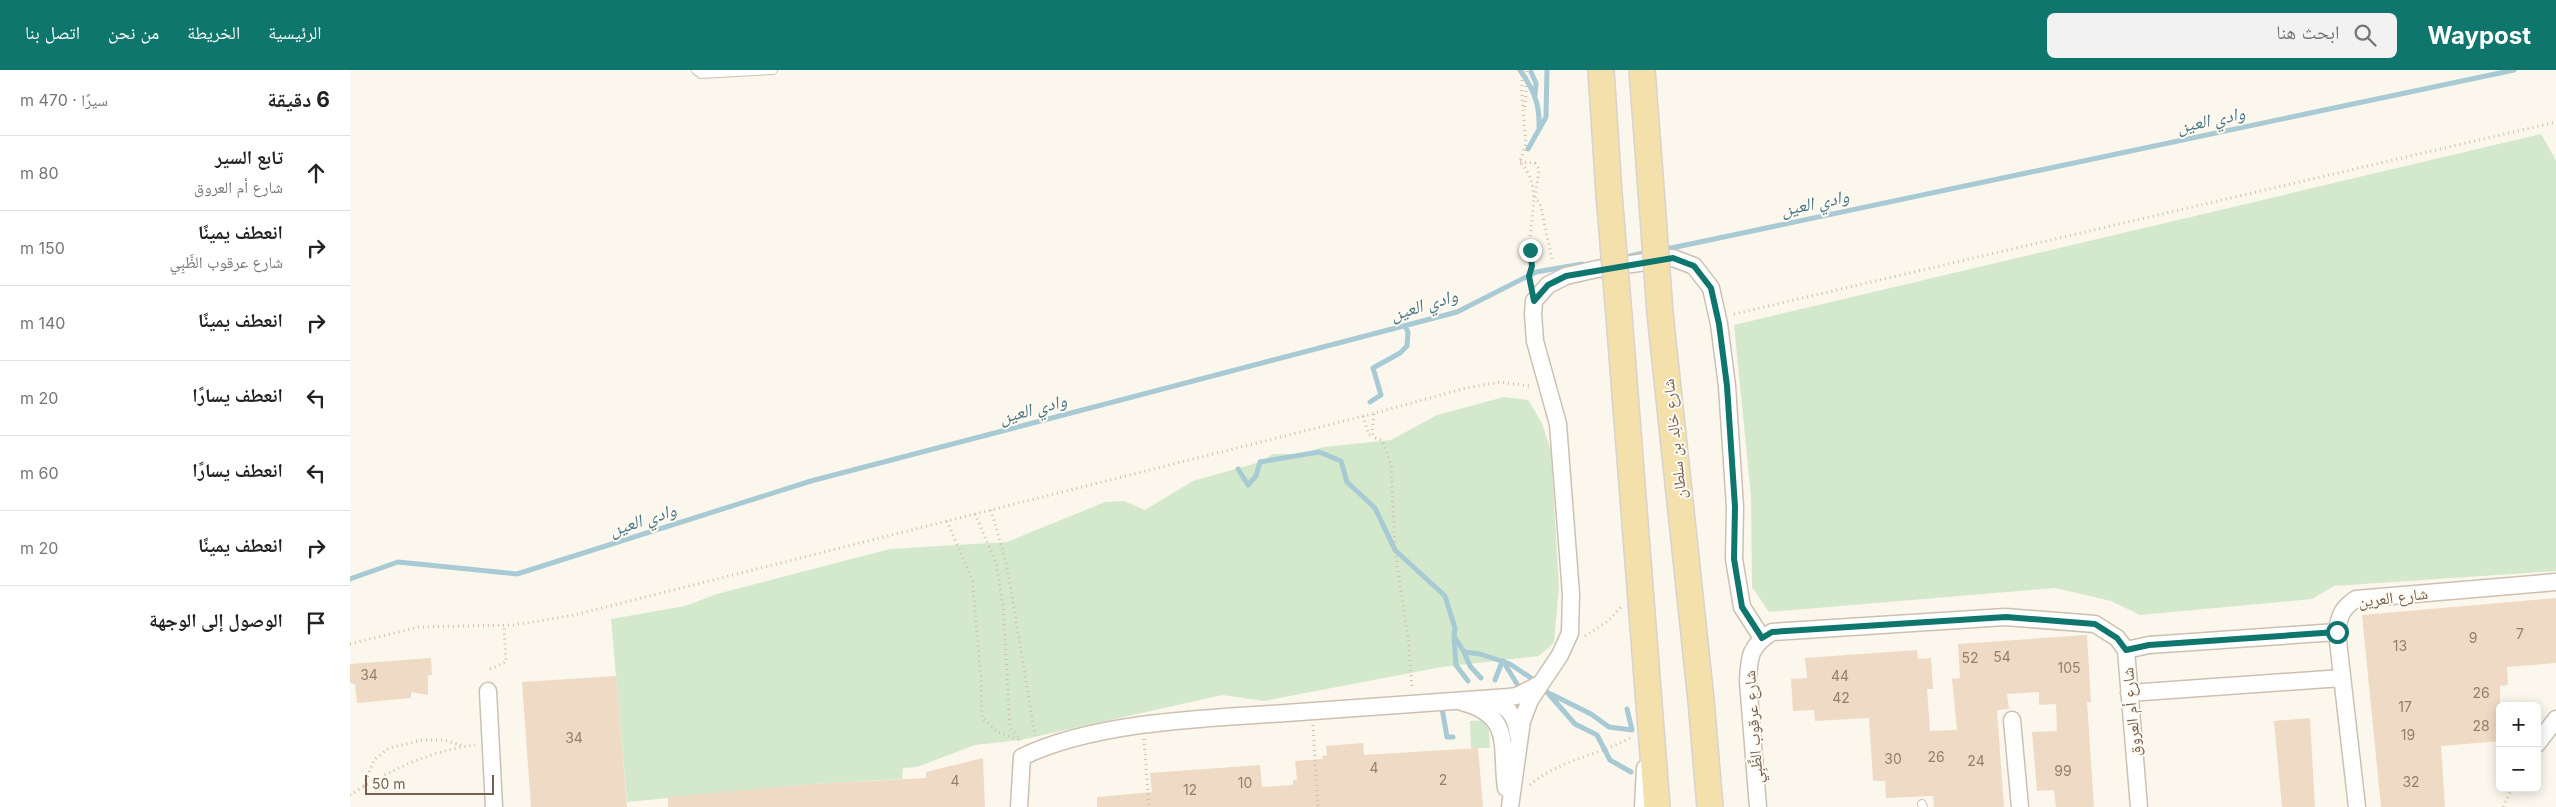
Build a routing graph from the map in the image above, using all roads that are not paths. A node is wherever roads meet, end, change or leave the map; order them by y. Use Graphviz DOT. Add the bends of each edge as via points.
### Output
graph roads {
  1 [pos="696,70"];
  2 [pos="773,70"];
  3 [pos="1601,70"];
  4 [pos="1642,70"];
  5 [pos="2556,582"];
  6 [pos="2337,632"];
  7 [pos="1762,638"];
  8 [pos="2126,650"];
  9 [pos="2342,678"];
  10 [pos="1540,684"];
  11 [pos="488,691"];
  12 [pos="2129,693"];
  13 [pos="1489,699"];
  14 [pos="1701,700"];
  15 [pos="1457,701"];
  16 [pos="1649,701"];
  17 [pos="2556,719"];
  18 [pos="2012,720"];
  19 [pos="2541,739"];
  20 [pos="1518,742"];
  21 [pos="494,807"];
  22 [pos="1019,807"];
  23 [pos="1509,807"];
  24 [pos="1643,807"];
  25 [pos="1657,807"];
  26 [pos="1710,807"];
  27 [pos="1719,807"];
  28 [pos="1758,807"];
  29 [pos="2020,807"];
  30 [pos="2139,807"];
  31 [pos="2357,807"];
  1 -- 2 [label="lane" via="701,74"];
  3 -- 16 [label="main road, bridge"];
  4 -- 14 [label="main road, شارع خالِد بن سلطان, bridge" via="1660,313"];
  5 -- 6 [label="street, شارع العرين" via="2356,599 2339,616"];
  6 -- 8 [label="street, شارع أم العروق" via="2149,645"];
  6 -- 9 [label="street, شارع العرين"];
  7 -- 8 [label="street" via="1772,632 2006,617 2095,624 2117,638"];
  7 -- 10 [label="street" via="1742,607 1734,559 1735,507 1727,386 1711,288 1694,266 1673,258 1566,276 1548,285 1534,301 1535,341 1558,424 1571,594 1570,633 1560,655"];
  7 -- 28 [label="street, شارع عرقوب الظَّبِي" via="1753,648 1748,681"];
  8 -- 12 [label="street, شارع أم العروق"];
  9 -- 12 [label="street"];
  9 -- 31 [label="street, شارع العرين"];
  10 -- 13 [label="street" via="1517,696"];
  10 -- 20 [label="street" via="1522,721"];
  11 -- 21 [label="street"];
  12 -- 30 [label="street, شارع أم العروق"];
  13 -- 15 [label="street"];
  13 -- 20 [label="street" via="1505,705 1511,713 1518,729"];
  14 -- 26 [label="main road, شارع خالِد بن سلطان"];
  14 -- 27 [label="street" via="1714,758"];
  15 -- 22 [label="street" via="1209,718 1071,738 1022,757"];
  15 -- 23 [label="street" via="1482,710 1502,732"];
  16 -- 24 [label="street"];
  16 -- 25 [label="main road"];
  17 -- 19 [label="street"];
  18 -- 29 [label="street"];
  20 -- 23 [label="street"];
}
